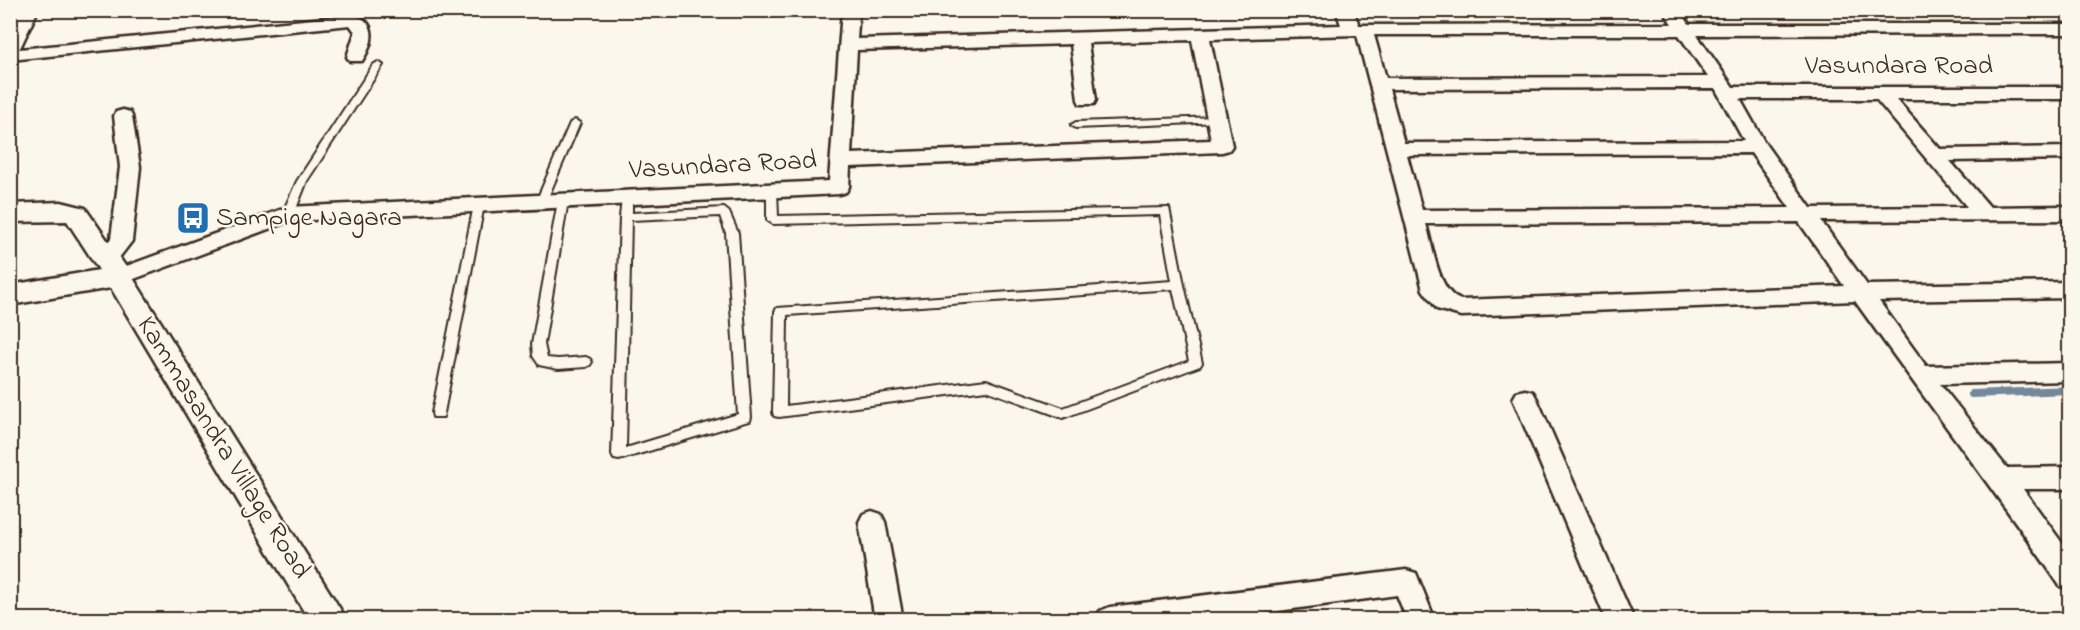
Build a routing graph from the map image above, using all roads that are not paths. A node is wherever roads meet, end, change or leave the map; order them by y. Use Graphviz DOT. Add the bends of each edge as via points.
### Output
graph roads {
  1 [pos="28,10"];
  2 [pos="851,10"];
  3 [pos="1344,10"];
  4 [pos="1529,10"];
  5 [pos="1671,10"];
  6 [pos="2070,29"];
  7 [pos="1358,30"];
  8 [pos="1541,31"];
  9 [pos="1685,31"];
  10 [pos="1200,35"];
  11 [pos="1079,38"];
  12 [pos="848,45"];
  13 [pos="10,46"];
  14 [pos="10,55"];
  15 [pos="356,57"];
  16 [pos="378,65"];
  17 [pos="1378,84"];
  18 [pos="1724,87"];
  19 [pos="1881,93"];
  20 [pos="2070,93"];
  21 [pos="1087,100"];
  22 [pos="123,116"];
  23 [pos="1217,120"];
  24 [pos="574,123"];
  25 [pos="1076,125"];
  26 [pos="1757,147"];
  27 [pos="1395,149"];
  28 [pos="2070,153"];
  29 [pos="1934,155"];
  30 [pos="841,161"];
  31 [pos="772,190"];
  32 [pos="627,198"];
  33 [pos="563,201"];
  34 [pos="541,202"];
  35 [pos="479,205"];
  36 [pos="10,213"];
  37 [pos="2070,213"];
  38 [pos="288,214"];
  39 [pos="1985,214"];
  40 [pos="1804,215"];
  41 [pos="626,217"];
  42 [pos="1414,217"];
  43 [pos="113,267"];
  44 [pos="1178,285"];
  45 [pos="2070,290"];
  46 [pos="1860,293"];
  47 [pos="10,295"];
  48 [pos="586,362"];
  49 [pos="2070,372"];
  50 [pos="1920,375"];
  51 [pos="1525,399"];
  52 [pos="438,413"];
  53 [pos="2070,478"];
  54 [pos="2001,479"];
  55 [pos="872,522"];
  56 [pos="2070,577"];
  57 [pos="1230,612"];
  58 [pos="329,620"];
  59 [pos="889,620"];
  60 [pos="1110,620"];
  61 [pos="1421,620"];
  62 [pos="1620,620"];
  1 -- 13 [label="street"];
  2 -- 12 [label="street, Vasundara Road"];
  3 -- 7 [label="street"];
  4 -- 8 [label="street"];
  5 -- 9 [label="street"];
  6 -- 9 [label="street"];
  7 -- 8 [label="street"];
  7 -- 10 [label="street"];
  7 -- 17 [label="street"];
  8 -- 9 [label="street"];
  9 -- 18 [label="street"];
  10 -- 11 [label="street"];
  10 -- 23 [label="street"];
  11 -- 12 [label="street"];
  11 -- 21 [label="street"];
  12 -- 30 [label="street, Vasundara Road"];
  14 -- 15 [label="street" via="353,20 364,32"];
  16 -- 38 [label="lane" via="302,181"];
  17 -- 18 [label="street, Vasundara Road"];
  17 -- 27 [label="street"];
  18 -- 19 [label="street, Vasundara Road"];
  18 -- 26 [label="street"];
  19 -- 20 [label="street, Vasundara Road"];
  19 -- 29 [label="street"];
  22 -- 43 [label="street" via="130,167 121,241"];
  23 -- 25 [label="lane"];
  23 -- 30 [label="street" via="1222,146"];
  24 -- 34 [label="lane"];
  26 -- 27 [label="street"];
  26 -- 40 [label="street"];
  27 -- 42 [label="street"];
  28 -- 29 [label="street"];
  29 -- 39 [label="street"];
  30 -- 31 [label="street, Vasundara Road" via="839,188"];
  31 -- 32 [label="street, Vasundara Road"];
  31 -- 44 [label="lane" via="773,220 1165,211"];
  32 -- 33 [label="street, Vasundara Road"];
  32 -- 41 [label="lane"];
  33 -- 34 [label="street, Vasundara Road"];
  33 -- 48 [label="lane" via="538,356 543,362 558,364"];
  34 -- 35 [label="street, Vasundara Road"];
  35 -- 38 [label="street, Vasundara Road"];
  35 -- 52 [label="lane"];
  36 -- 43 [label="street, Kammasandra Village Road" via="76,214"];
  37 -- 39 [label="street"];
  38 -- 43 [label="street, Vasundara Road"];
  39 -- 40 [label="street"];
  40 -- 42 [label="street"];
  40 -- 46 [label="street"];
  41 -- 41 [label="lane" via="620,395 618,455 745,417 732,233 724,212"];
  42 -- 46 [label="street" via="1434,290 1445,303 1461,308"];
  43 -- 47 [label="street"];
  43 -- 58 [label="street, Kammasandra Village Road"];
  44 -- 44 [label="lane" via="1196,363 1063,413 986,385 779,412 781,312"];
  45 -- 46 [label="street"];
  46 -- 50 [label="street"];
  49 -- 50 [label="street"];
  50 -- 54 [label="street"];
  51 -- 62 [label="street"];
  53 -- 54 [label="street"];
  54 -- 56 [label="street"];
  55 -- 59 [label="street"];
  57 -- 60 [label="street"];
  57 -- 61 [label="street" via="1406,582"];
}
